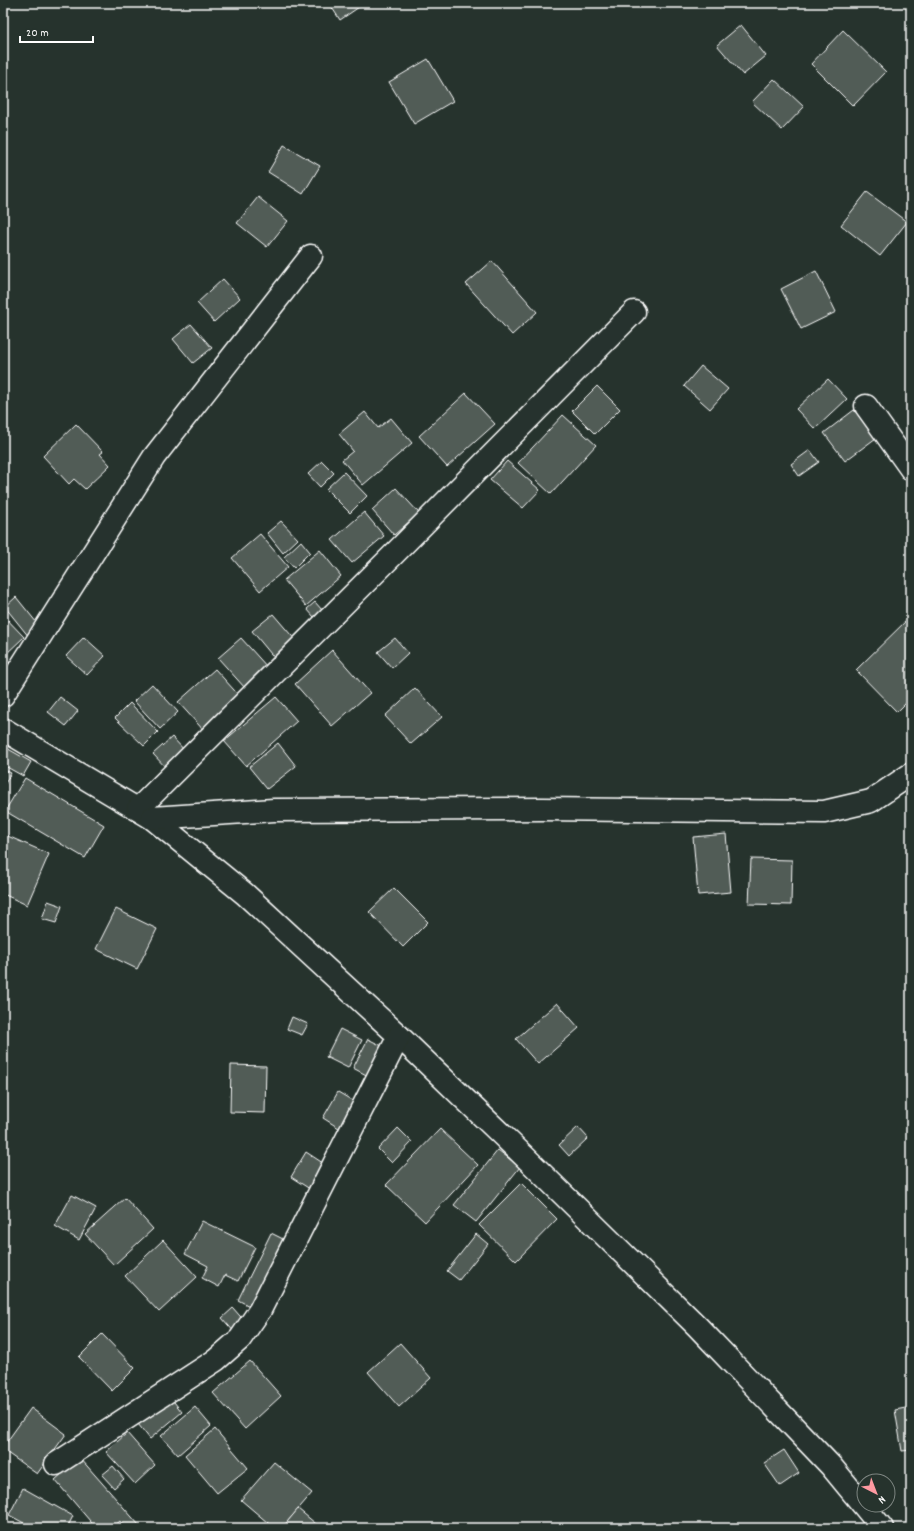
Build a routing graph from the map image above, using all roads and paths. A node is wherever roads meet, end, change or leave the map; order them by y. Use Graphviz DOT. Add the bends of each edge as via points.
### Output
graph roads {
  1 [pos="311,256"];
  2 [pos="634,312"];
  3 [pos="866,406"];
  4 [pos="911,469"];
  5 [pos="3,694"];
  6 [pos="3,729"];
  7 [pos="911,774"];
  8 [pos="145,814"];
  9 [pos="399,1036"];
  10 [pos="56,1464"];
  11 [pos="882,1528"];
  1 -- 5 [label="street" via="154,457"];
  2 -- 8 [label="street" via="400,549"];
  3 -- 4 [label="street"];
  6 -- 8 [label="street"];
  7 -- 8 [label="street" via="871,801 824,812 542,809 274,810"];
  8 -- 9 [label="street" via="245,894"];
  9 -- 10 [label="street" via="260,1310 240,1339 216,1360"];
  9 -- 11 [label="street" via="697,1326 831,1466"];
}
